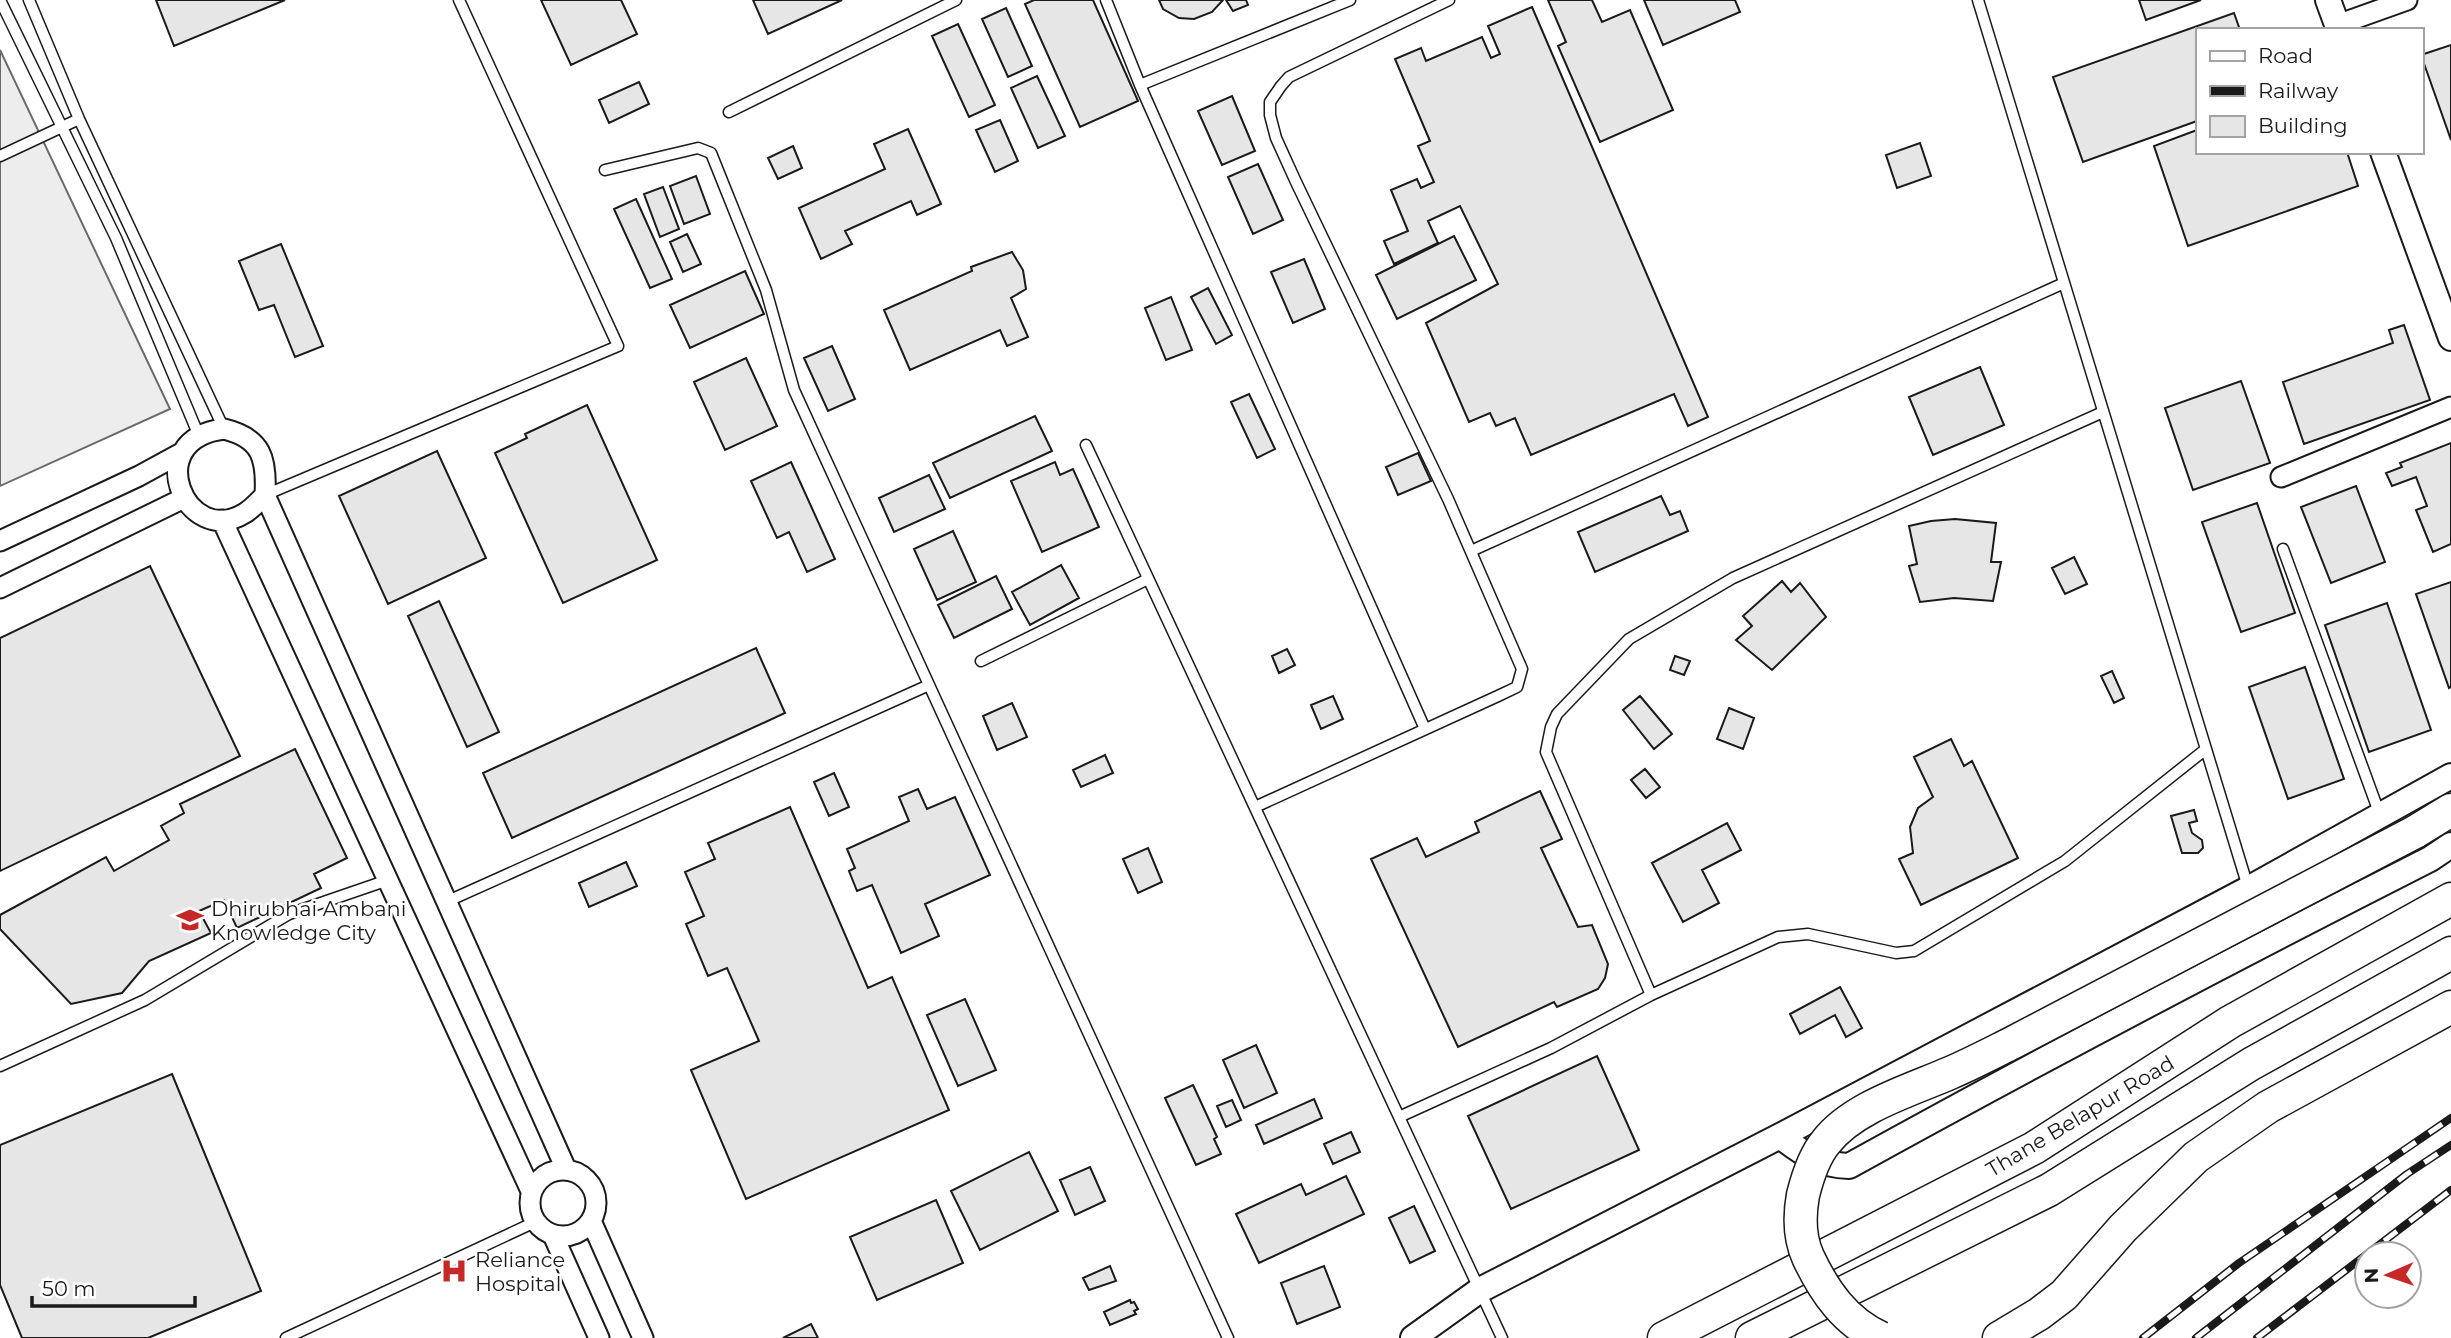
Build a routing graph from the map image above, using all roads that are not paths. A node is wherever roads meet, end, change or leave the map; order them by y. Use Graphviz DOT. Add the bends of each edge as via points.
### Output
graph roads {
  1 [pos="1,0"];
  2 [pos="29,0"];
  3 [pos="459,0"];
  4 [pos="956,0"];
  5 [pos="1106,0"];
  6 [pos="1350,0"];
  7 [pos="1449,0"];
  8 [pos="1978,0"];
  9 [pos="2328,0"];
  10 [pos="2407,0"];
  11 [pos="2338,27"];
  12 [pos="1140,85"];
  13 [pos="729,112"];
  14 [pos="79,119"];
  15 [pos="60,127"];
  16 [pos="2385,154"];
  17 [pos="0,156"];
  18 [pos="605,170"];
  19 [pos="2064,283"];
  20 [pos="2451,338"];
  21 [pos="2451,407"];
  22 [pos="2103,412"];
  23 [pos="224,429"];
  24 [pos="199,436"];
  25 [pos="1086,445"];
  26 [pos="183,452"];
  27 [pos="2281,477"];
  28 [pos="265,495"];
  29 [pos="184,498"];
  30 [pos="222,520"];
  31 [pos="0,541"];
  32 [pos="2283,549"];
  33 [pos="1471,551"];
  34 [pos="1148,579"];
  35 [pos="0,588"];
  36 [pos="981,661"];
  37 [pos="929,685"];
  38 [pos="1426,729"];
  39 [pos="2206,749"];
  40 [pos="2451,776"];
  41 [pos="1255,807"];
  42 [pos="2451,810"];
  43 [pos="2380,816"];
  44 [pos="2451,845"];
  45 [pos="388,880"];
  46 [pos="2248,889"];
  47 [pos="2451,899"];
  48 [pos="448,901"];
  49 [pos="2451,953"];
  50 [pos="1651,995"];
  51 [pos="2451,1007"];
  52 [pos="0,1066"];
  53 [pos="1399,1117"];
  54 [pos="1780,1136"];
  55 [pos="566,1169"];
  56 [pos="531,1191"];
  57 [pos="535,1222"];
  58 [pos="592,1223"];
  59 [pos="553,1235"];
  60 [pos="1480,1290"];
  61 [pos="286,1338"];
  62 [pos="599,1338"];
  63 [pos="643,1338"];
  64 [pos="1228,1338"];
  65 [pos="1413,1338"];
  66 [pos="1502,1338"];
  67 [pos="1664,1338"];
  68 [pos="1752,1338"];
  69 [pos="1881,1338"];
  70 [pos="1999,1338"];
  1 -- 15 [label="lane"];
  2 -- 14 [label="lane"];
  3 -- 28 [label="lane" via="618,346"];
  4 -- 13 [label="lane"];
  5 -- 12 [label="lane"];
  6 -- 12 [label="lane"];
  7 -- 33 [label="lane" via="1289,77 1270,102 1270,115 1296,182"];
  8 -- 19 [label="lane"];
  9 -- 11 [label="street"];
  10 -- 11 [label="street"];
  12 -- 38 [label="lane"];
  14 -- 15 [label="lane"];
  14 -- 23 [label="lane"];
  15 -- 17 [label="lane"];
  15 -- 24 [label="lane" via="116,238"];
  16 -- 20 [label="street"];
  18 -- 37 [label="lane" via="698,148 711,153 766,290 794,390"];
  19 -- 22 [label="lane"];
  19 -- 33 [label="lane"];
  21 -- 27 [label="street"];
  22 -- 39 [label="lane"];
  22 -- 50 [label="lane" via="1733,578 1629,639 1557,714 1546,752"];
  23 -- 24 [label="street"];
  23 -- 28 [label="street" via="239,432 261,452 266,466"];
  24 -- 26 [label="street"];
  25 -- 34 [label="lane"];
  26 -- 29 [label="street" via="177,475"];
  26 -- 31 [label="street"];
  28 -- 30 [label="street" via="245,513"];
  28 -- 48 [label="street"];
  29 -- 30 [label="street" via="194,510"];
  29 -- 35 [label="street"];
  30 -- 45 [label="street"];
  32 -- 43 [label="lane"];
  33 -- 38 [label="lane" via="1522,669 1517,687"];
  34 -- 36 [label="lane"];
  34 -- 41 [label="lane"];
  37 -- 48 [label="lane"];
  37 -- 64 [label="lane"];
  38 -- 41 [label="lane"];
  39 -- 46 [label="lane"];
  39 -- 50 [label="lane" via="2065,862 1914,951 1896,953 1808,934 1778,937"];
  40 -- 43 [label="street"];
  41 -- 53 [label="lane"];
  42 -- 69 [label="main road, bridge" via="2001,1049 1856,1115 1825,1142 1806,1183 1800,1212 1802,1242 1821,1285 1845,1314"];
  43 -- 46 [label="street"];
  44 -- 54 [label="street" via="1849,1166 1829,1166"];
  45 -- 52 [label="lane" via="289,914 145,1000"];
  45 -- 56 [label="street"];
  46 -- 54 [label="street"];
  47 -- 67 [label="main road, Thane Belapur Road" via="2231,1022 2034,1148"];
  48 -- 55 [label="street"];
  49 -- 68 [label="main road" via="2251,1064 2049,1190"];
  50 -- 53 [label="lane" via="1551,1048"];
  51 -- 70 [label="main road" via="2268,1107 2196,1157 2123,1228 2064,1295"];
  53 -- 60 [label="lane"];
  54 -- 60 [label="street"];
  55 -- 56 [label="street" via="544,1175"];
  55 -- 58 [label="street" via="577,1172 593,1188"];
  56 -- 57 [label="street"];
  57 -- 59 [label="street"];
  57 -- 61 [label="lane"];
  58 -- 59 [label="street" via="573,1235"];
  58 -- 63 [label="street"];
  59 -- 62 [label="street"];
  60 -- 65 [label="street"];
  60 -- 66 [label="lane"];
}
